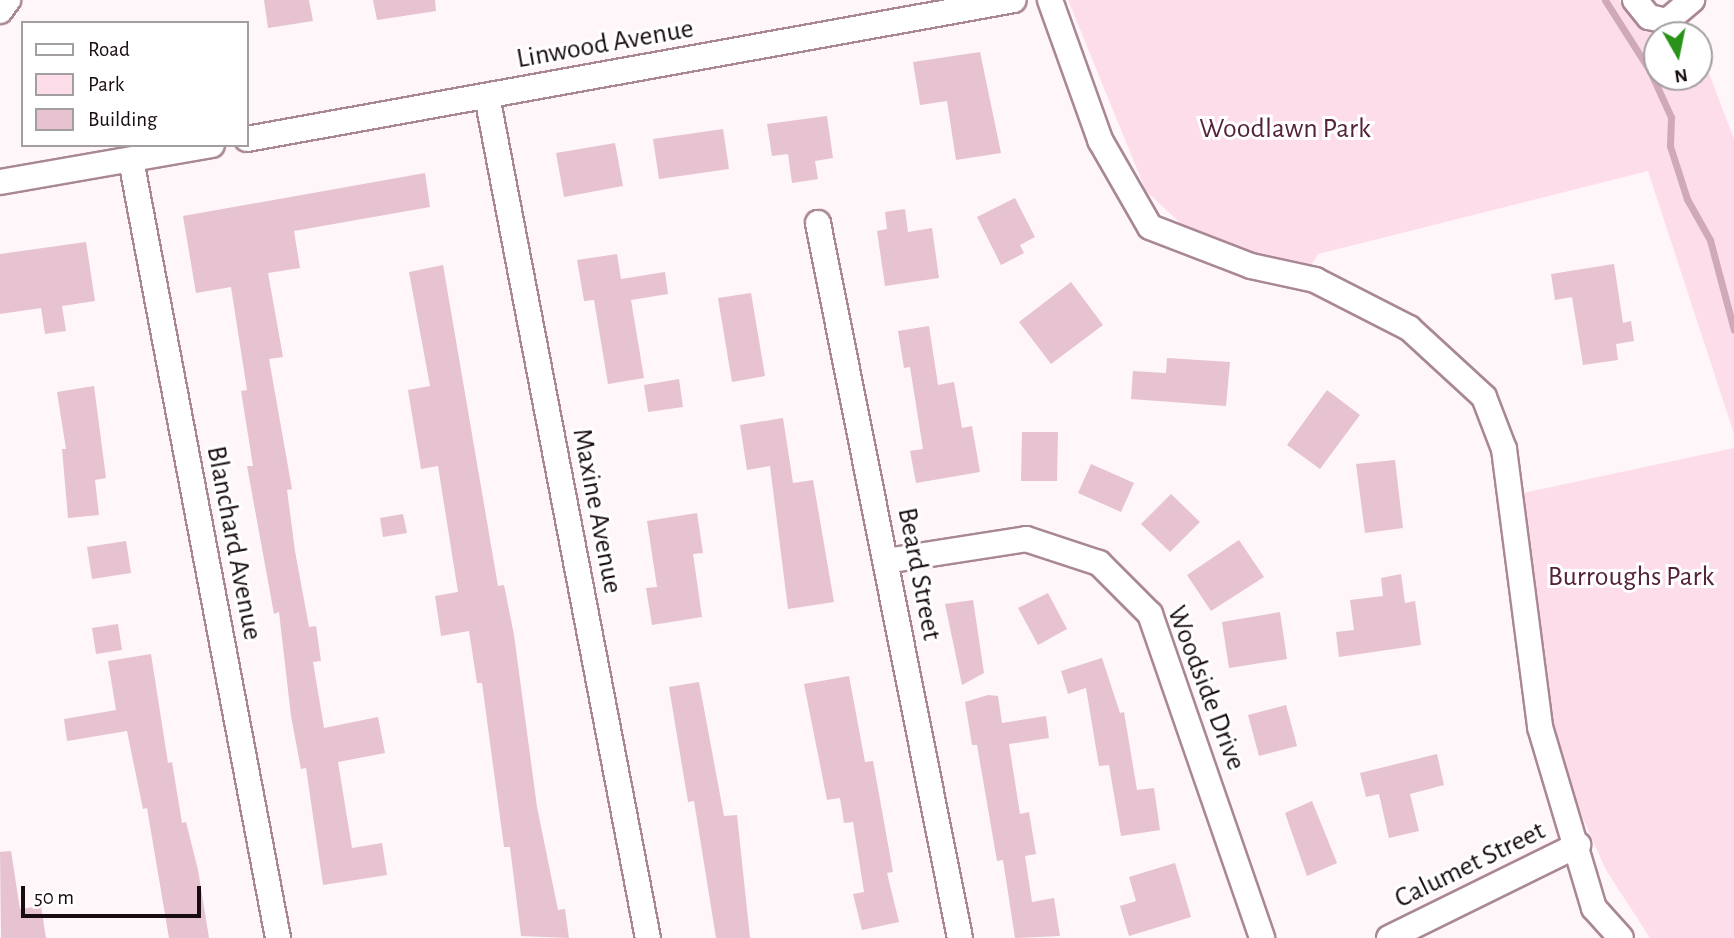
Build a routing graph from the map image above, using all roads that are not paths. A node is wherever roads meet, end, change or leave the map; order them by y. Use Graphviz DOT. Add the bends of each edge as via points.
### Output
graph roads {
  1 [pos="8,0"];
  2 [pos="1014,0"];
  3 [pos="1049,0"];
  4 [pos="1692,0"];
  5 [pos="1642,9"];
  6 [pos="0,10"];
  7 [pos="487,96"];
  8 [pos="248,139"];
  9 [pos="201,147"];
  10 [pos="131,160"];
  11 [pos="0,182"];
  12 [pos="818,223"];
  13 [pos="886,561"];
  14 [pos="1578,845"];
  15 [pos="278,938"];
  16 [pos="648,938"];
  17 [pos="960,938"];
  18 [pos="1262,938"];
  19 [pos="1389,938"];
  20 [pos="1621,938"];
  1 -- 6 [label="street"];
  2 -- 7 [label="street, Linwood Avenue"];
  3 -- 14 [label="street" via="1100,140 1150,226 1251,266 1315,280 1398,322 1484,397 1504,449 1540,727"];
  4 -- 5 [label="street" via="1667,21"];
  7 -- 8 [label="street, Linwood Avenue"];
  7 -- 16 [label="street, Maxine Avenue"];
  9 -- 10 [label="street"];
  10 -- 11 [label="street"];
  10 -- 15 [label="street, Blanchard Avenue"];
  12 -- 13 [label="street, Beard Street"];
  13 -- 17 [label="street, Beard Street"];
  13 -- 18 [label="street, Woodside Drive" via="1026,539 1099,562 1150,614"];
  14 -- 19 [label="street, Calumet Street"];
  14 -- 20 [label="street" via="1594,908"];
}
